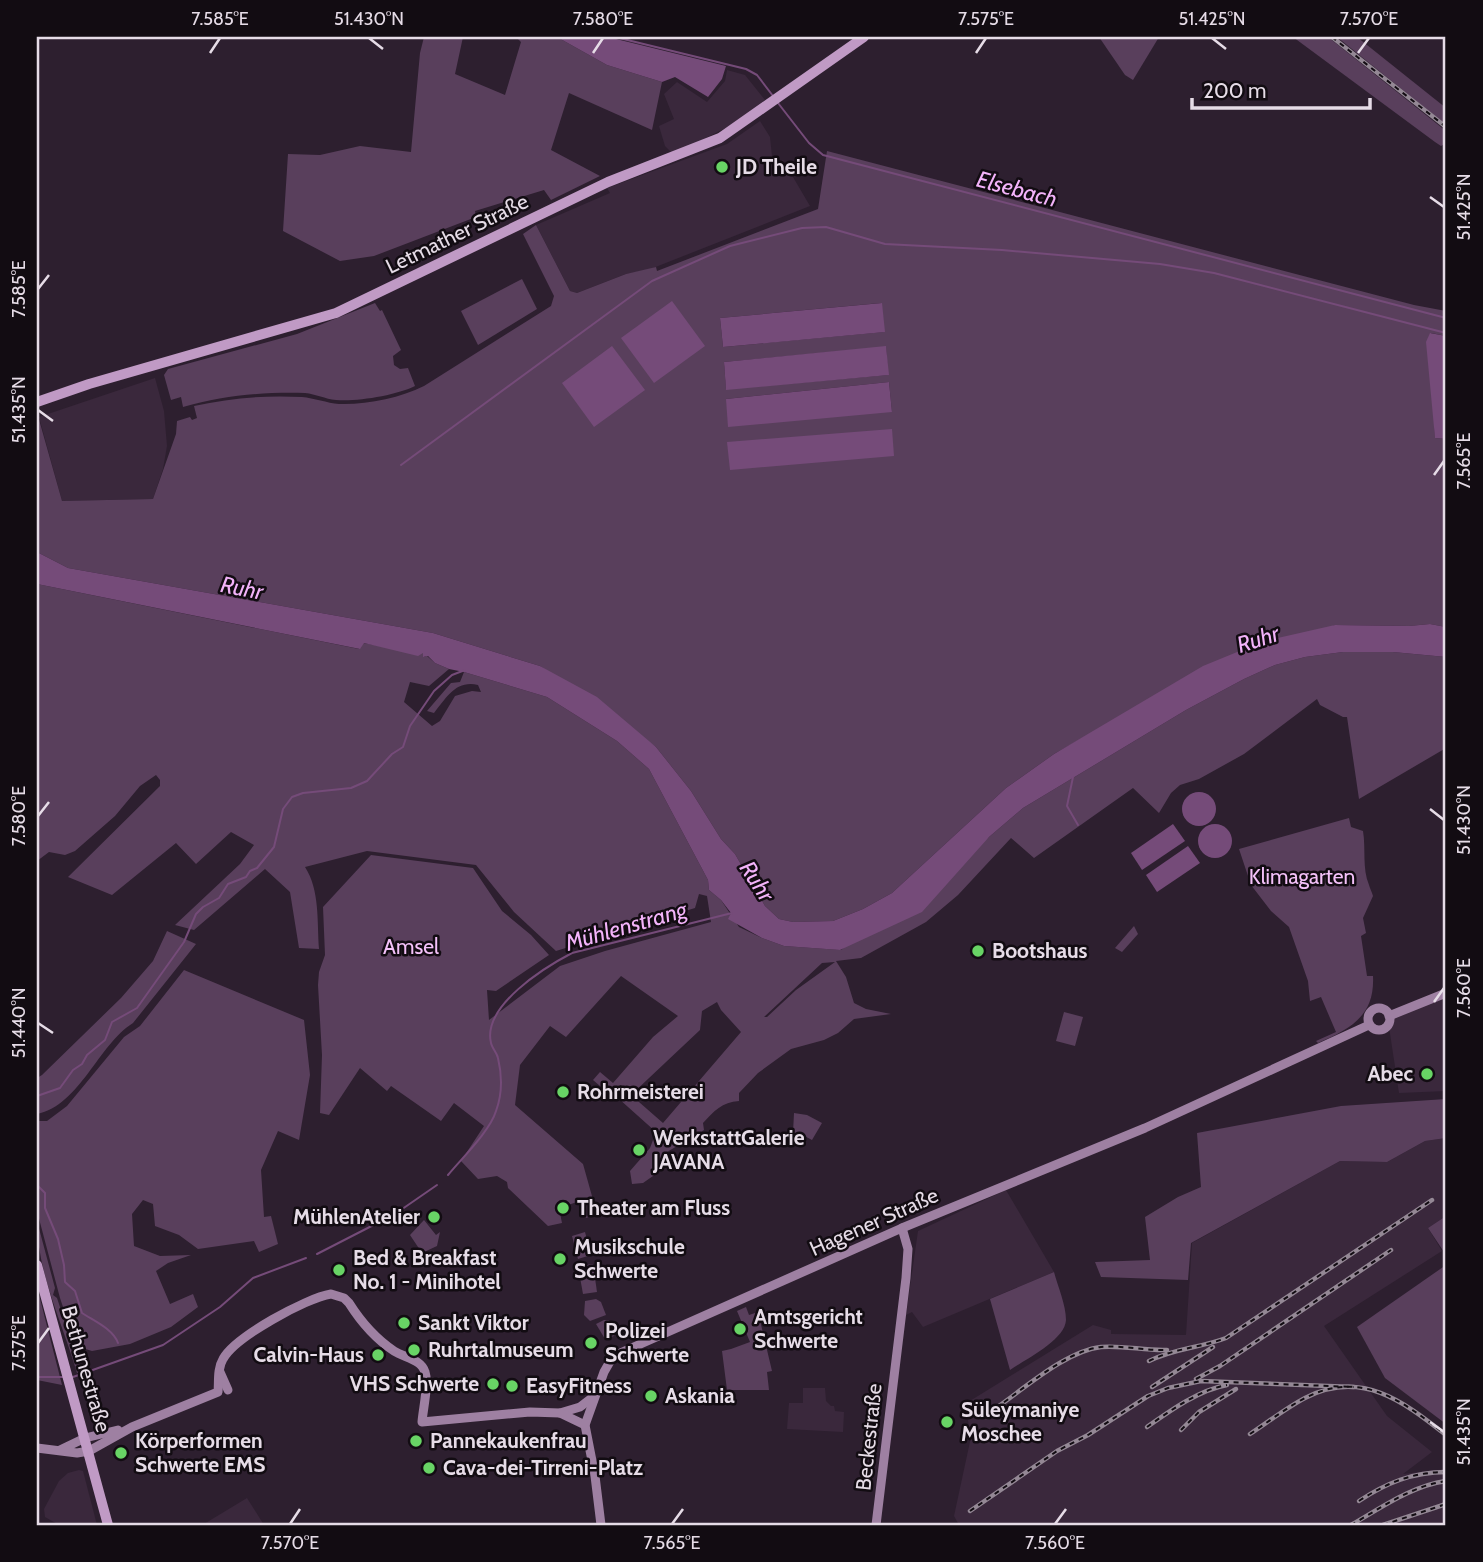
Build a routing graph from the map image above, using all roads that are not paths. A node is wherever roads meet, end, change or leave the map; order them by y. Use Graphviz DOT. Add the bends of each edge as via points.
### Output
graph roads {
  1 [pos="864,37"];
  2 [pos="37,402"];
  3 [pos="1446,993"];
  4 [pos="1389,1016"];
  5 [pos="1369,1024"];
  6 [pos="902,1228"];
  7 [pos="37,1265"];
  8 [pos="595,1395"];
  9 [pos="560,1413"];
  10 [pos="585,1425"];
  11 [pos="132,1427"];
  12 [pos="85,1438"];
  13 [pos="37,1448"];
  14 [pos="60,1450"];
  15 [pos="89,1451"];
  16 [pos="108,1525"];
  17 [pos="601,1525"];
  18 [pos="876,1525"];
  1 -- 2 [label="main road, Letmather Straße" via="712,143 608,182 336,313"];
  3 -- 4 [label="main road, Hagener Straße"];
  4 -- 5 [label="main road, Hagener Straße" via="1383,1029"];
  4 -- 5 [label="main road, Hagener Straße" via="1375,1009 1368,1016"];
  5 -- 6 [label="main road, Hagener Straße" via="1145,1128"];
  6 -- 8 [label="main road, Hagener Straße" via="618,1354 608,1364"];
  6 -- 18 [label="main road, Beckestraße" via="907,1268"];
  7 -- 12 [label="main road, Bethunestraße"];
  8 -- 9 [label="main road"];
  8 -- 10 [label="main road, Hagener Straße"];
  9 -- 10 [label="main road"];
  9 -- 11 [label="main road" via="422,1422 424,1369 379,1339 344,1298 331,1294 272,1319 227,1353 219,1370 223,1391"];
  10 -- 17 [label="main road"];
  11 -- 12 [label="main road"];
  11 -- 15 [label="main road"];
  12 -- 14 [label="main road"];
  12 -- 15 [label="main road, Bethunestraße"];
  13 -- 14 [label="main road"];
  14 -- 15 [label="main road"];
  15 -- 16 [label="main road, Bethunestraße"];
}
